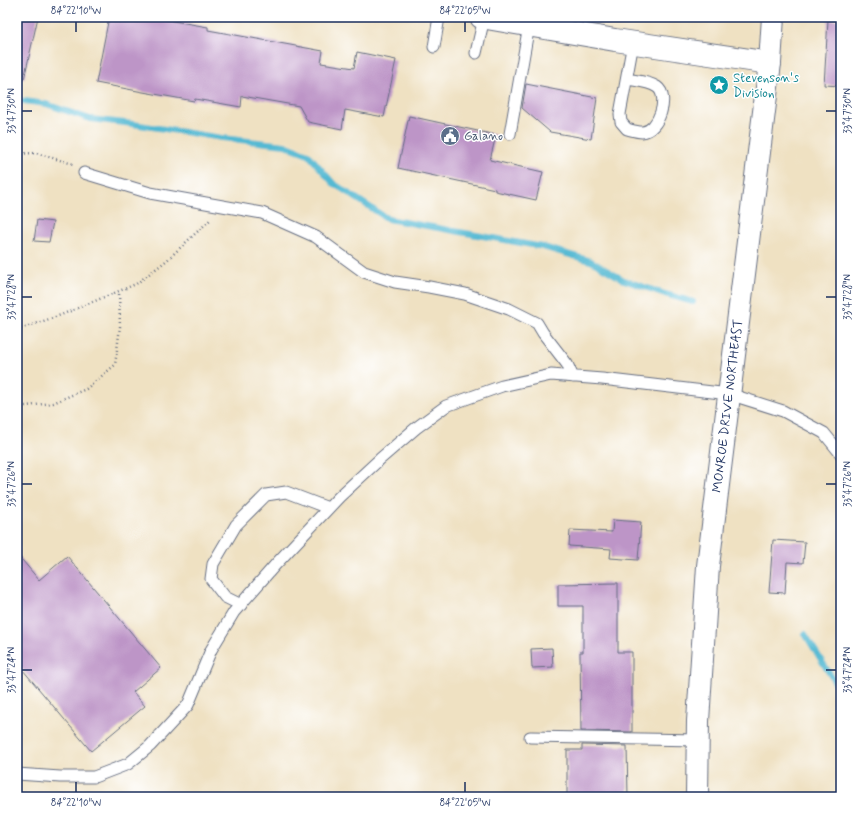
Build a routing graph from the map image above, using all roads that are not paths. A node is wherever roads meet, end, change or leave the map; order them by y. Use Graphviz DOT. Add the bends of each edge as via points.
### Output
graph roads {
  1 [pos="439,17"];
  2 [pos="485,17"];
  3 [pos="773,17"];
  4 [pos="529,25"];
  5 [pos="633,43"];
  6 [pos="434,47"];
  7 [pos="476,53"];
  8 [pos="770,63"];
  9 [pos="627,79"];
  10 [pos="510,134"];
  11 [pos="84,173"];
  12 [pos="573,377"];
  13 [pos="729,394"];
  14 [pos="841,454"];
  15 [pos="328,508"];
  16 [pos="241,605"];
  17 [pos="530,737"];
  18 [pos="698,740"];
  19 [pos="17,774"];
  20 [pos="697,797"];
  1 -- 6 [label="lane"];
  2 -- 4 [label="main road"];
  2 -- 7 [label="lane"];
  3 -- 8 [label="main road, MONROE DRIVE NORTHEAST"];
  4 -- 5 [label="main road"];
  4 -- 10 [label="lane"];
  5 -- 8 [label="main road"];
  5 -- 9 [label="lane"];
  8 -- 13 [label="main road, MONROE DRIVE NORTHEAST"];
  9 -- 9 [label="lane" via="620,114 621,122 627,129 643,132 653,127 659,118 663,97 658,87"];
  11 -- 12 [label="lane" via="150,193 262,213 316,237 364,272 395,282 465,294 509,309 537,323 567,364"];
  12 -- 13 [label="lane"];
  12 -- 15 [label="lane" via="551,375 502,386 446,406 380,459"];
  13 -- 14 [label="lane" via="783,411 824,433"];
  13 -- 18 [label="main road, MONROE DRIVE NORTHEAST" via="708,566"];
  15 -- 16 [label="lane"];
  15 -- 16 [label="lane" via="286,492 266,495 236,525 213,564 212,579 225,597"];
  16 -- 19 [label="lane" via="211,650 188,705 150,746 128,764 94,777"];
  17 -- 18 [label="lane"];
  18 -- 20 [label="main road, MONROE DRIVE NORTHEAST"];
}
